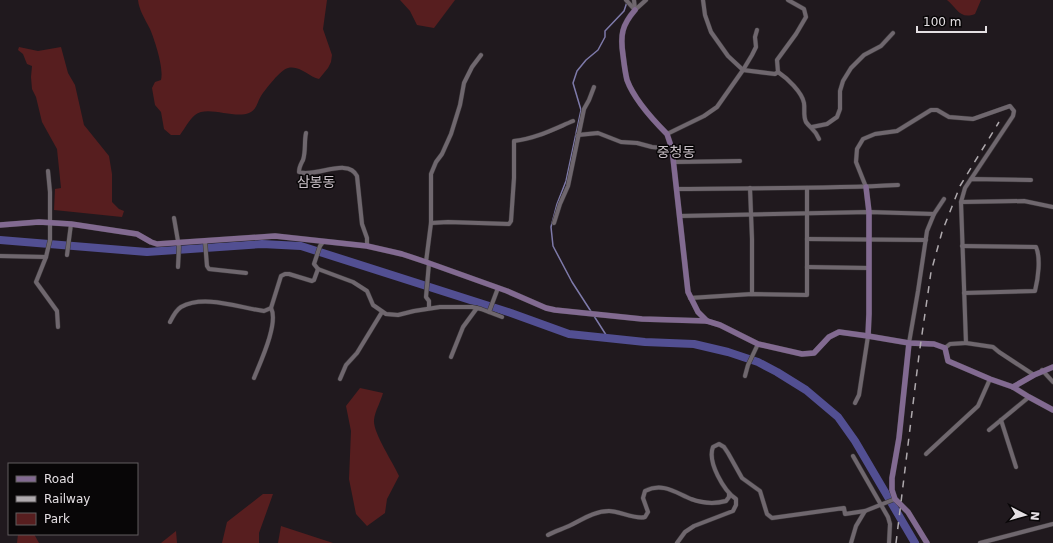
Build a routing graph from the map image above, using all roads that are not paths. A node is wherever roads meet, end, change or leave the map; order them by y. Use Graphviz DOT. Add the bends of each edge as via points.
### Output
graph roads {
  1 [pos="634,0"];
  2 [pos="646,0"];
  3 [pos="703,0"];
  4 [pos="788,0"];
  5 [pos="628,2"];
  6 [pos="635,10"];
  7 [pos="757,30"];
  8 [pos="893,33"];
  9 [pos="481,55"];
  10 [pos="743,70"];
  11 [pos="778,72"];
  12 [pos="594,87"];
  13 [pos="573,121"];
  14 [pos="812,127"];
  15 [pos="306,133"];
  16 [pos="667,134"];
  17 [pos="578,135"];
  18 [pos="819,139"];
  19 [pos="672,149"];
  20 [pos="740,161"];
  21 [pos="674,162"];
  22 [pos="48,171"];
  23 [pos="971,179"];
  24 [pos="1031,180"];
  25 [pos="898,185"];
  26 [pos="866,187"];
  27 [pos="750,188"];
  28 [pos="807,188"];
  29 [pos="677,189"];
  30 [pos="944,199"];
  31 [pos="961,202"];
  32 [pos="1053,207"];
  33 [pos="868,212"];
  34 [pos="807,213"];
  35 [pos="751,214"];
  36 [pos="934,214"];
  37 [pos="680,216"];
  38 [pos="174,218"];
  39 [pos="50,222"];
  40 [pos="431,223"];
  41 [pos="554,223"];
  42 [pos="71,224"];
  43 [pos="0,225"];
  44 [pos="807,239"];
  45 [pos="868,240"];
  46 [pos="926,240"];
  47 [pos="205,243"];
  48 [pos="322,244"];
  49 [pos="178,245"];
  50 [pos="366,246"];
  51 [pos="962,246"];
  52 [pos="67,255"];
  53 [pos="0,256"];
  54 [pos="46,257"];
  55 [pos="427,263"];
  56 [pos="178,267"];
  57 [pos="807,267"];
  58 [pos="868,268"];
  59 [pos="318,269"];
  60 [pos="246,273"];
  61 [pos="498,288"];
  62 [pos="964,293"];
  63 [pos="752,294"];
  64 [pos="690,298"];
  65 [pos="271,308"];
  66 [pos="429,308"];
  67 [pos="477,308"];
  68 [pos="382,312"];
  69 [pos="489,312"];
  70 [pos="502,317"];
  71 [pos="707,321"];
  72 [pos="170,322"];
  73 [pos="58,327"];
  74 [pos="868,336"];
  75 [pos="908,343"];
  76 [pos="966,343"];
  77 [pos="758,344"];
  78 [pos="945,348"];
  79 [pos="451,357"];
  80 [pos="1053,367"];
  81 [pos="1042,370"];
  82 [pos="1034,375"];
  83 [pos="745,376"];
  84 [pos="254,378"];
  85 [pos="340,379"];
  86 [pos="990,379"];
  87 [pos="1053,382"];
  88 [pos="1013,387"];
  89 [pos="1029,397"];
  90 [pos="855,403"];
  91 [pos="1053,410"];
  92 [pos="1001,420"];
  93 [pos="989,430"];
  94 [pos="926,454"];
  95 [pos="854,456"];
  96 [pos="1016,467"];
  97 [pos="729,494"];
  98 [pos="893,500"];
  99 [pos="882,504"];
  100 [pos="865,512"];
  101 [pos="1053,524"];
  102 [pos="548,535"];
  103 [pos="996,541"];
  104 [pos="677,543"];
  105 [pos="851,543"];
  106 [pos="888,543"];
  107 [pos="928,543"];
  108 [pos="980,543"];
  1 -- 6 [label="street"];
  2 -- 6 [label="street"];
  3 -- 10 [label="street" via="711,32 728,56"];
  4 -- 11 [label="street" via="804,9 806,17 778,60"];
  5 -- 6 [label="street"];
  6 -- 16 [label="main road" via="621,34 625,70 638,99"];
  7 -- 10 [label="street" via="756,47"];
  8 -- 14 [label="street" via="881,46 864,55 851,68 840,90 840,109 837,117 827,124"];
  9 -- 40 [label="street" via="464,83 451,134 431,174"];
  10 -- 11 [label="street" via="775,74"];
  10 -- 16 [label="street" via="717,107"];
  11 -- 14 [label="street" via="791,82 802,98 806,122"];
  12 -- 17 [label="street" via="584,109"];
  13 -- 40 [label="street" via="541,135 514,141 513,199 509,224"];
  14 -- 18 [label="street"];
  15 -- 50 [label="street" via="305,152 299,172 302,174 343,168 355,172 362,224 367,238"];
  16 -- 19 [label="main road"];
  17 -- 19 [label="street" via="598,133 617,141"];
  17 -- 41 [label="street" via="568,186"];
  19 -- 21 [label="main road"];
  20 -- 21 [label="street"];
  21 -- 29 [label="main road"];
  22 -- 39 [label="street"];
  23 -- 24 [label="street"];
  23 -- 26 [label="street" via="1013,116 1014,112 1010,106 973,119 949,117 934,109 897,131 870,135 860,143 856,155 858,169"];
  23 -- 31 [label="street"];
  25 -- 26 [label="street"];
  26 -- 28 [label="street"];
  26 -- 33 [label="main road"];
  27 -- 28 [label="street"];
  27 -- 29 [label="street"];
  27 -- 35 [label="street"];
  28 -- 34 [label="street"];
  29 -- 37 [label="main road"];
  30 -- 36 [label="street"];
  31 -- 32 [label="street" via="1024,201"];
  31 -- 51 [label="street"];
  33 -- 34 [label="street"];
  33 -- 36 [label="street"];
  33 -- 45 [label="main road"];
  34 -- 35 [label="street"];
  34 -- 44 [label="street"];
  35 -- 37 [label="street"];
  35 -- 63 [label="street"];
  36 -- 46 [label="street"];
  37 -- 64 [label="main road" via="686,283"];
  38 -- 49 [label="street"];
  39 -- 42 [label="main road"];
  39 -- 43 [label="main road"];
  39 -- 54 [label="street" via="50,240"];
  40 -- 55 [label="street"];
  42 -- 49 [label="main road" via="138,234 157,244"];
  42 -- 52 [label="street"];
  44 -- 45 [label="street"];
  44 -- 57 [label="street"];
  45 -- 46 [label="street"];
  45 -- 58 [label="main road"];
  46 -- 75 [label="street"];
  47 -- 48 [label="main road" via="275,236"];
  47 -- 49 [label="main road"];
  47 -- 60 [label="street" via="209,269"];
  48 -- 50 [label="main road"];
  48 -- 59 [label="street" via="314,264"];
  49 -- 56 [label="street"];
  50 -- 55 [label="main road"];
  51 -- 62 [label="street"];
  51 -- 62 [label="street" via="1036,247 1038,251 1038,278 1035,291"];
  53 -- 54 [label="street"];
  54 -- 73 [label="street" via="36,282 57,311"];
  55 -- 61 [label="main road"];
  55 -- 66 [label="street" via="426,298 429,301"];
  57 -- 58 [label="street"];
  57 -- 63 [label="street" via="807,295"];
  58 -- 74 [label="main road"];
  59 -- 65 [label="street" via="312,281 289,274 281,276"];
  59 -- 68 [label="street" via="353,282 367,291 373,305"];
  61 -- 69 [label="street"];
  61 -- 71 [label="main road" via="556,310 642,319"];
  62 -- 76 [label="street"];
  63 -- 64 [label="street"];
  64 -- 71 [label="main road"];
  65 -- 72 [label="street" via="264,311 219,302 201,302 181,307"];
  65 -- 84 [label="street" via="272,326"];
  66 -- 67 [label="street"];
  66 -- 68 [label="street" via="398,315"];
  67 -- 69 [label="street"];
  67 -- 79 [label="street" via="463,327"];
  68 -- 85 [label="street" via="357,353 346,365"];
  69 -- 70 [label="street"];
  71 -- 77 [label="main road"];
  74 -- 75 [label="main road"];
  74 -- 77 [label="main road" via="839,332 829,337 814,353 808,354"];
  74 -- 90 [label="street" via="859,395"];
  75 -- 78 [label="main road" via="936,344"];
  75 -- 98 [label="main road" via="899,438 892,478"];
  76 -- 78 [label="street" via="950,344"];
  76 -- 82 [label="street" via="993,347"];
  77 -- 83 [label="street"];
  78 -- 86 [label="main road" via="948,361"];
  80 -- 81 [label="main road"];
  81 -- 82 [label="main road"];
  81 -- 87 [label="street"];
  82 -- 88 [label="main road"];
  86 -- 88 [label="main road"];
  86 -- 94 [label="street" via="978,406"];
  88 -- 89 [label="main road"];
  89 -- 91 [label="main road"];
  89 -- 92 [label="street"];
  92 -- 93 [label="street"];
  92 -- 96 [label="street"];
  95 -- 99 [label="street"];
  97 -- 100 [label="street" via="712,461 712,451 719,444 724,447 742,478 760,491 767,514 772,518 844,508 845,514"];
  97 -- 102 [label="street" via="726,501 714,503 690,499 672,489 650,489 644,494 648,512 643,518 614,511 601,511"];
  97 -- 104 [label="street" via="736,499 733,511 694,526 685,532"];
  98 -- 99 [label="street"];
  98 -- 107 [label="main road" via="908,512"];
  99 -- 100 [label="street"];
  99 -- 106 [label="street" via="890,524"];
  100 -- 105 [label="street" via="856,526"];
  101 -- 103 [label="street"];
  103 -- 108 [label="street"];
}
